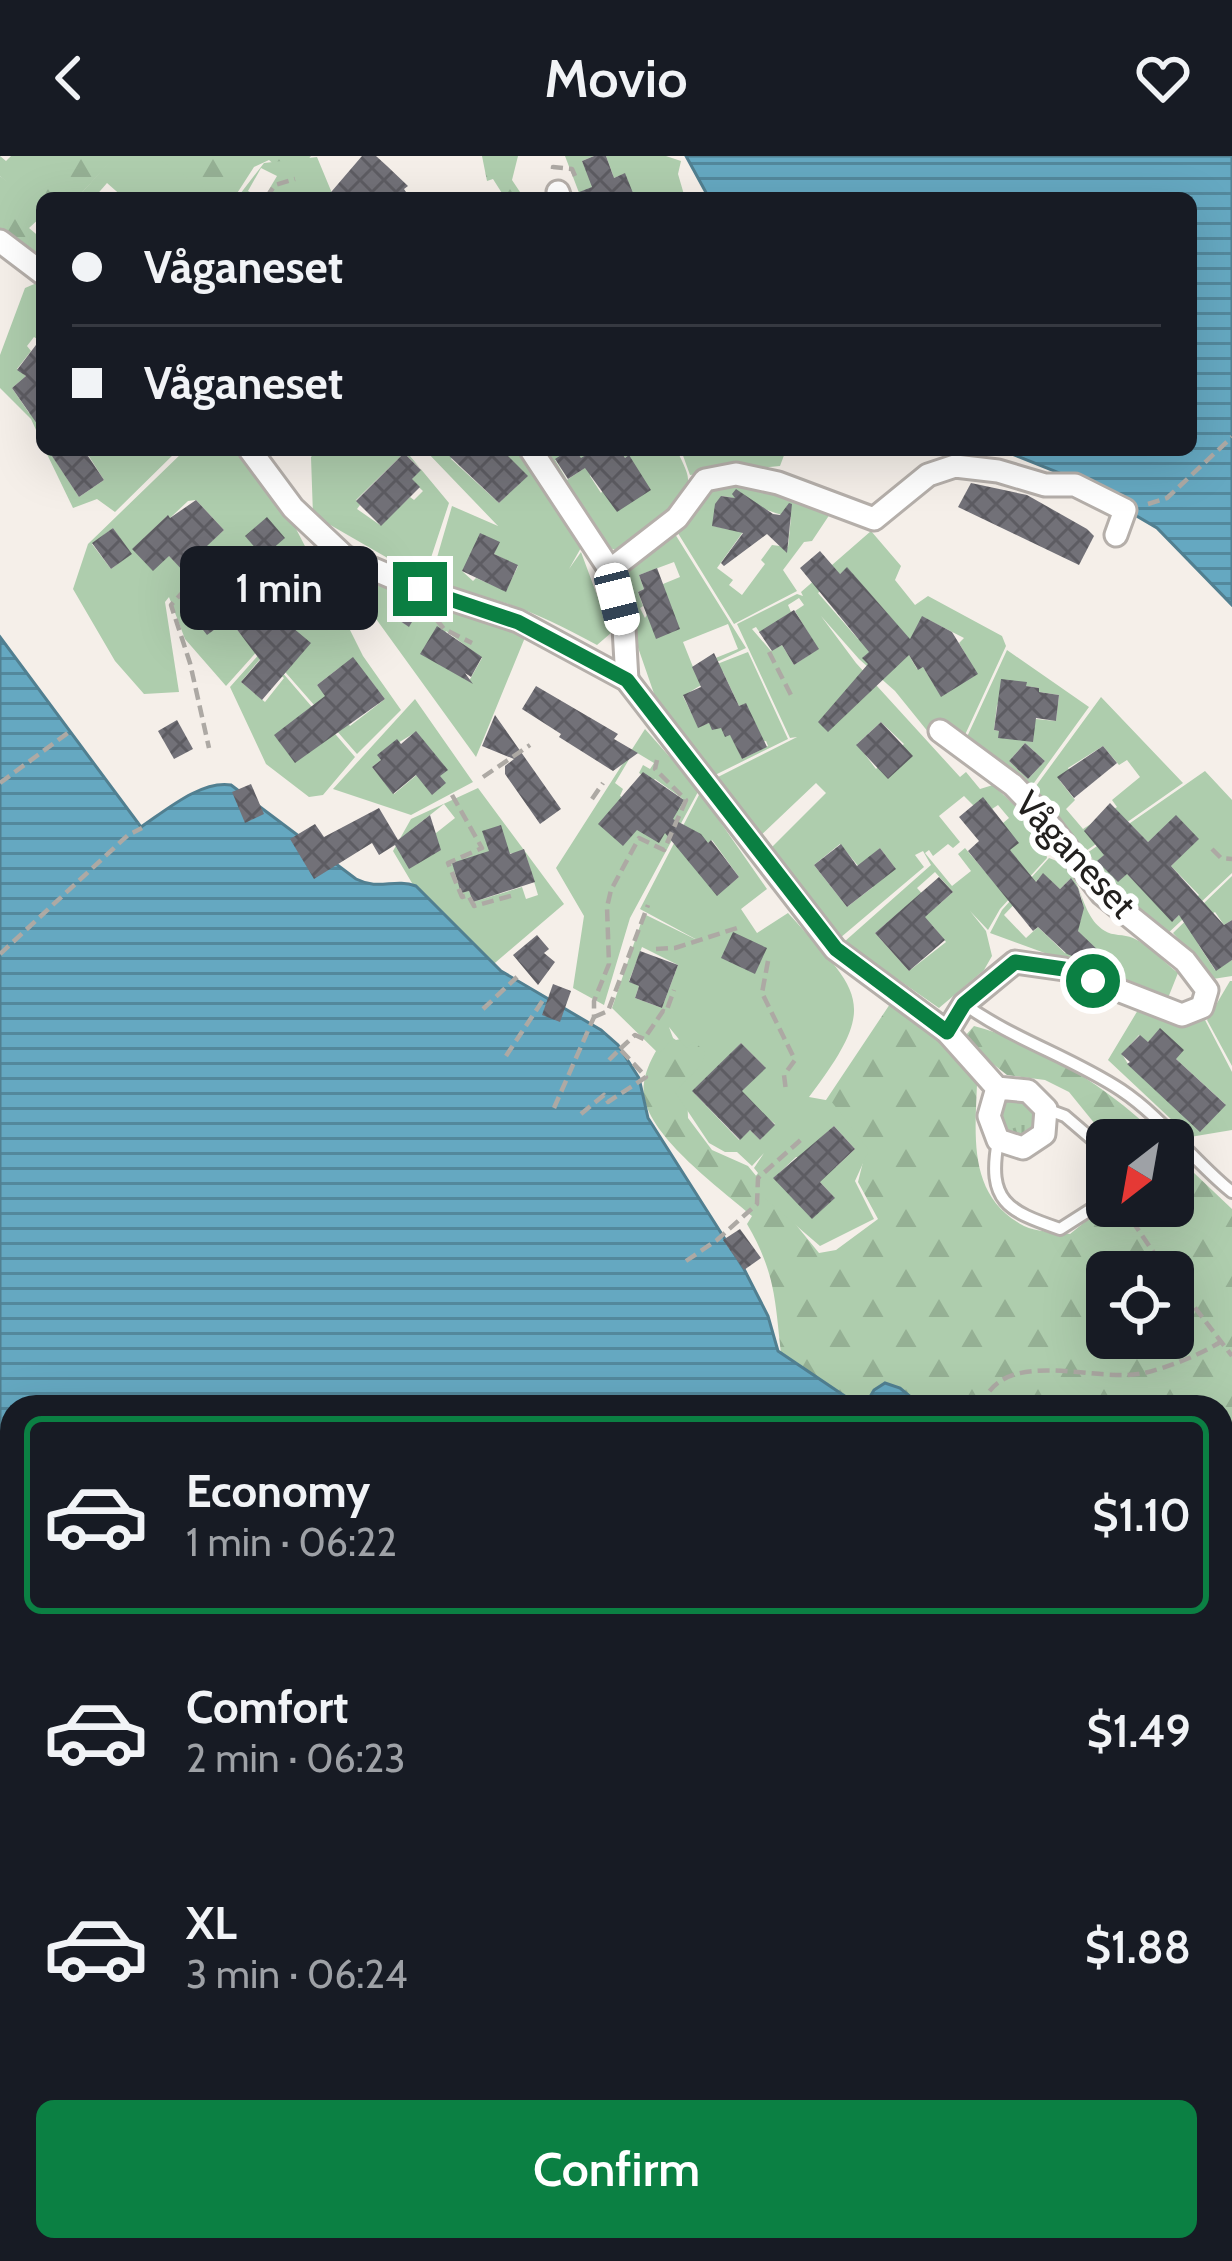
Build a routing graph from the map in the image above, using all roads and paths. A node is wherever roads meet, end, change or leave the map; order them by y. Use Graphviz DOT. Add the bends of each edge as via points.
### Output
graph roads {
  1 [pos="295,179"];
  2 [pos="270,192"];
  3 [pos="0,241"];
  4 [pos="36,268"];
  5 [pos="1232,437"];
  6 [pos="254,456"];
  7 [pos="535,456"];
  8 [pos="1125,510"];
  9 [pos="1115,535"];
  10 [pos="610,570"];
  11 [pos="188,594"];
  12 [pos="430,612"];
  13 [pos="472,643"];
  14 [pos="769,652"];
  15 [pos="627,680"];
  16 [pos="791,697"];
  17 [pos="940,731"];
  18 [pos="69,732"];
  19 [pos="530,745"];
  20 [pos="209,748"];
  21 [pos="653,754"];
  22 [pos="483,777"];
  23 [pos="0,783"];
  24 [pos="603,783"];
  25 [pos="452,795"];
  26 [pos="592,799"];
  27 [pos="142,828"];
  28 [pos="1212,849"];
  29 [pos="1232,859"];
  30 [pos="514,895"];
  31 [pos="648,905"];
  32 [pos="740,928"];
  33 [pos="656,949"];
  34 [pos="0,954"];
  35 [pos="768,961"];
  36 [pos="517,976"];
  37 [pos="674,991"];
  38 [pos="545,997"];
  39 [pos="964,1004"];
  40 [pos="483,1009"];
  41 [pos="594,1017"];
  42 [pos="947,1032"];
  43 [pos="620,1049"];
  44 [pos="506,1056"];
  45 [pos="609,1060"];
  46 [pos="997,1088"];
  47 [pos="786,1091"];
  48 [pos="554,1108"];
  49 [pos="1046,1108"];
  50 [pos="581,1114"];
  51 [pos="1086,1134"];
  52 [pos="804,1137"];
  53 [pos="998,1140"];
  54 [pos="1232,1192"];
  55 [pos="1086,1212"];
  56 [pos="686,1261"];
  57 [pos="1194,1306"];
  58 [pos="1222,1341"];
  59 [pos="1232,1356"];
  60 [pos="985,1395"];
  1 -- 2 [label="path"];
  3 -- 4 [label="street"];
  5 -- 8 [label="path" via="1167,498"];
  6 -- 15 [label="street" via="292,508 345,557 518,622"];
  7 -- 10 [label="street"];
  8 -- 9 [label="street"];
  8 -- 10 [label="street" via="1076,485 955,466 928,475 874,519 736,474 705,480 676,518"];
  10 -- 15 [label="street"];
  11 -- 20 [label="path" via="171,605"];
  12 -- 13 [label="path"];
  14 -- 16 [label="path"];
  15 -- 42 [label="street" via="836,949"];
  17 -- 39 [label="street, Våganeset" via="1013,785 1102,894 1207,990 1202,1006 1182,1015 1064,969 1015,962"];
  18 -- 23 [label="path"];
  19 -- 22 [label="path"];
  21 -- 41 [label="path" via="656,769 686,800 664,850 639,838 611,890 609,964"];
  24 -- 26 [label="path"];
  25 -- 30 [label="path" via="482,848 448,863 462,897 474,906"];
  27 -- 34 [label="path"];
  28 -- 29 [label="path"];
  31 -- 41 [label="path" via="608,1011"];
  32 -- 33 [label="path"];
  35 -- 47 [label="path" via="762,993 795,1060 784,1075"];
  36 -- 40 [label="path"];
  37 -- 43 [label="path" via="644,1039 635,1035"];
  38 -- 44 [label="path"];
  39 -- 42 [label="street, Våganeset"];
  39 -- 54 [label="lane" via="1121,1090"];
  41 -- 48 [label="path"];
  42 -- 46 [label="street"];
  43 -- 45 [label="path"];
  43 -- 50 [label="path" via="646,1077"];
  46 -- 49 [label="street" via="1028,1091"];
  46 -- 53 [label="street" via="989,1116"];
  49 -- 51 [label="lane"];
  49 -- 53 [label="street" via="1044,1134 1023,1148"];
  52 -- 56 [label="path" via="758,1178 757,1204"];
  53 -- 55 [label="lane" via="992,1169 1007,1203 1060,1229"];
  57 -- 58 [label="path"];
  58 -- 59 [label="path"];
  58 -- 60 [label="path" via="1141,1374 1032,1370 1004,1378"];
}
